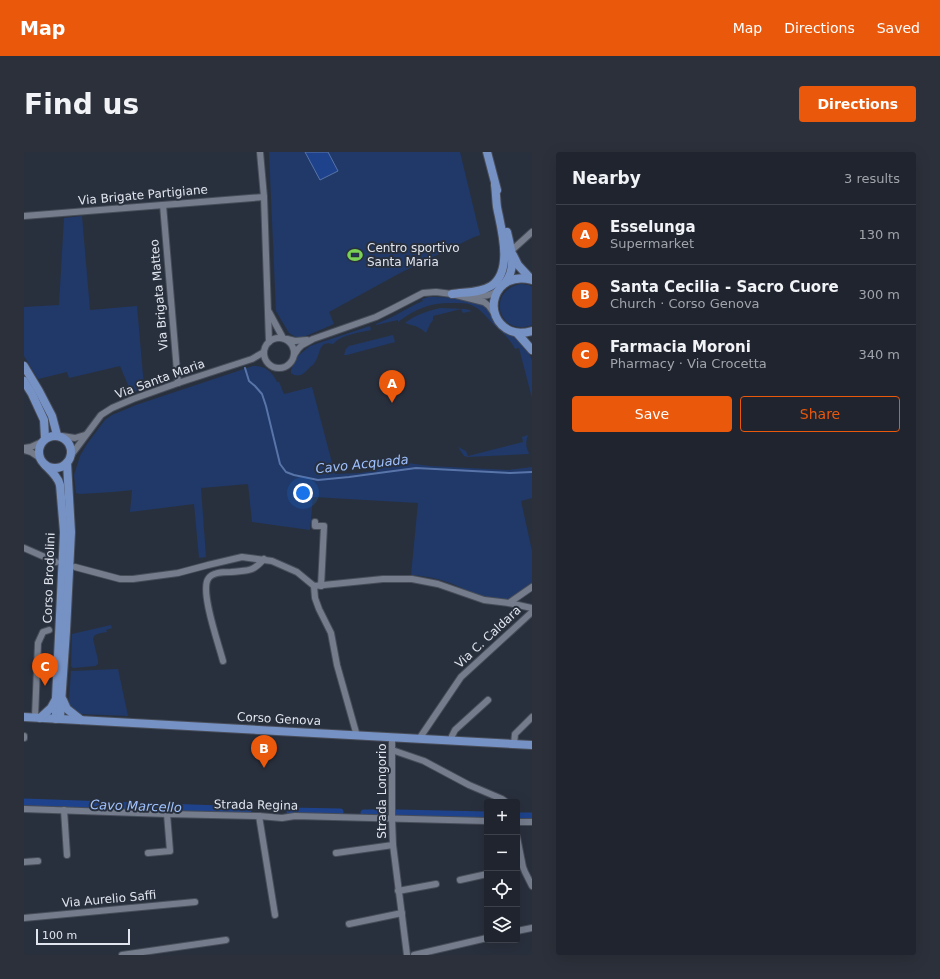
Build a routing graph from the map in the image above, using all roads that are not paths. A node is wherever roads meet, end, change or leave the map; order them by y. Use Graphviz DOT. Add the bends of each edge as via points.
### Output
graph roads {
  1 [pos="260,152"];
  2 [pos="487,152"];
  3 [pos="495,185"];
  4 [pos="264,197"];
  5 [pos="163,205"];
  6 [pos="24,216"];
  7 [pos="532,232"];
  8 [pos="511,251"];
  9 [pos="532,280"];
  10 [pos="505,283"];
  11 [pos="498,290"];
  12 [pos="455,294"];
  13 [pos="268,308"];
  14 [pos="497,318"];
  15 [pos="532,330"];
  16 [pos="517,333"];
  17 [pos="285,339"];
  18 [pos="313,339"];
  19 [pos="268,342"];
  20 [pos="532,350"];
  21 [pos="264,352"];
  22 [pos="294,355"];
  23 [pos="252,359"];
  24 [pos="266,360"];
  25 [pos="24,366"];
  26 [pos="24,381"];
  27 [pos="178,383"];
  28 [pos="86,434"];
  29 [pos="60,436"];
  30 [pos="44,440"];
  31 [pos="24,449"];
  32 [pos="72,454"];
  33 [pos="42,461"];
  34 [pos="67,463"];
  35 [pos="315,522"];
  36 [pos="24,548"];
  37 [pos="264,559"];
  38 [pos="56,562"];
  39 [pos="75,567"];
  40 [pos="318,586"];
  41 [pos="532,587"];
  42 [pos="509,603"];
  43 [pos="532,608"];
  44 [pos="532,612"];
  45 [pos="50,630"];
  46 [pos="223,661"];
  47 [pos="59,699"];
  48 [pos="488,700"];
  49 [pos="24,717"];
  50 [pos="532,717"];
  51 [pos="38,718"];
  52 [pos="58,719"];
  53 [pos="81,720"];
  54 [pos="357,736"];
  55 [pos="392,738"];
  56 [pos="419,739"];
  57 [pos="451,741"];
  58 [pos="514,744"];
  59 [pos="532,745"];
  60 [pos="392,750"];
  61 [pos="502,799"];
  62 [pos="24,809"];
  63 [pos="64,810"];
  64 [pos="168,814"];
  65 [pos="259,816"];
  66 [pos="392,819"];
  67 [pos="484,821"];
  68 [pos="520,822"];
  69 [pos="532,822"];
  70 [pos="393,845"];
  71 [pos="148,853"];
  72 [pos="336,853"];
  73 [pos="67,854"];
  74 [pos="38,861"];
  75 [pos="24,862"];
  76 [pos="520,868"];
  77 [pos="484,875"];
  78 [pos="460,880"];
  79 [pos="436,884"];
  80 [pos="532,886"];
  81 [pos="398,891"];
  82 [pos="195,902"];
  83 [pos="402,914"];
  84 [pos="276,915"];
  85 [pos="24,918"];
  86 [pos="349,924"];
  87 [pos="532,928"];
  88 [pos="520,930"];
  89 [pos="484,939"];
  90 [pos="226,940"];
  91 [pos="122,955"];
  92 [pos="408,955"];
  93 [pos="414,955"];
  1 -- 4 [label="street"];
  2 -- 3 [label="main road"];
  3 -- 8 [label="main road"];
  3 -- 12 [label="main road" via="505,249 500,276 492,285 480,291"];
  4 -- 5 [label="street, Via Brigate Partigiane"];
  4 -- 13 [label="street"];
  5 -- 6 [label="street, Via Brigate Partigiane"];
  5 -- 27 [label="street, Via Brigata Matteo"];
  7 -- 8 [label="street"];
  8 -- 9 [label="main road" via="518,265"];
  8 -- 10 [label="main road" via="512,268"];
  9 -- 10 [label="main road" via="518,278"];
  10 -- 11 [label="main road"];
  11 -- 12 [label="street, Via Santa Maria" via="485,296"];
  11 -- 14 [label="main road" via="494,303"];
  12 -- 14 [label="street, Via Santa Maria" via="484,302 490,306"];
  12 -- 18 [label="street, Via Santa Maria" via="423,293 376,316"];
  13 -- 17 [label="street"];
  13 -- 19 [label="street"];
  14 -- 16 [label="main road" via="503,326"];
  15 -- 16 [label="main road"];
  16 -- 20 [label="main road"];
  17 -- 18 [label="street, Via Santa Maria"];
  17 -- 19 [label="street, Via Santa Maria" via="278,338"];
  17 -- 22 [label="street" via="293,346"];
  18 -- 22 [label="street, Via Santa Maria" via="302,344"];
  19 -- 21 [label="street"];
  21 -- 23 [label="street, Via Santa Maria"];
  21 -- 24 [label="street"];
  22 -- 24 [label="street, Via Santa Maria" via="292,361 283,368 272,366"];
  23 -- 24 [label="street, Via Santa Maria"];
  23 -- 27 [label="street, Via Santa Maria"];
  25 -- 29 [label="main road" via="52,416"];
  26 -- 30 [label="main road" via="44,420"];
  27 -- 28 [label="street, Via Santa Maria" via="112,408 101,415"];
  28 -- 29 [label="street" via="75,438"];
  28 -- 32 [label="street, Via Santa Maria"];
  29 -- 30 [label="main road" via="51,436"];
  29 -- 32 [label="main road" via="70,444"];
  30 -- 31 [label="street"];
  30 -- 33 [label="main road" via="39,450"];
  31 -- 33 [label="street"];
  32 -- 34 [label="main road"];
  33 -- 34 [label="main road" via="52,468 60,468"];
  33 -- 47 [label="main road, Corso Brodolini" via="59,481 64,532"];
  34 -- 47 [label="main road, Corso Brodolini" via="71,532"];
  35 -- 40 [label="street" via="315,526 324,526"];
  36 -- 38 [label="street"];
  37 -- 39 [label="street" via="242,557 178,573 132,579 120,579"];
  37 -- 40 [label="street" via="297,572"];
  37 -- 46 [label="street" via="251,571 220,573 212,575 207,580 205,591"];
  40 -- 42 [label="street" via="412,579 438,584 484,600"];
  40 -- 54 [label="street" via="315,598 331,633 337,665"];
  41 -- 42 [label="street"];
  42 -- 43 [label="street"];
  44 -- 56 [label="street, Via C. Caldara" via="461,677"];
  45 -- 51 [label="street" via="43,632 38,643"];
  47 -- 51 [label="main road"];
  47 -- 52 [label="main road, Corso Brodolini"];
  47 -- 53 [label="main road"];
  48 -- 57 [label="street" via="455,730"];
  49 -- 51 [label="main road, Corso Genova"];
  50 -- 58 [label="street" via="515,734"];
  51 -- 52 [label="main road, Corso Genova"];
  52 -- 53 [label="main road, Corso Genova"];
  53 -- 54 [label="main road, Corso Genova"];
  54 -- 55 [label="main road, Corso Genova"];
  55 -- 56 [label="main road, Corso Genova"];
  55 -- 60 [label="street, Strada Longorio"];
  56 -- 57 [label="main road, Corso Genova"];
  57 -- 58 [label="main road, Corso Genova"];
  58 -- 59 [label="main road, Corso Genova"];
  60 -- 61 [label="street" via="424,761"];
  60 -- 66 [label="street, Strada Longorio"];
  62 -- 63 [label="street, Strada Regina"];
  63 -- 64 [label="street, Strada Regina"];
  63 -- 73 [label="street"];
  64 -- 65 [label="street, Strada Regina"];
  64 -- 71 [label="street" via="170,851"];
  65 -- 66 [label="street, Strada Regina"];
  65 -- 84 [label="street"];
  66 -- 67 [label="street, Strada Regina"];
  66 -- 70 [label="street, Strada Longorio"];
  68 -- 69 [label="street"];
  70 -- 72 [label="street, Strada Longorio"];
  70 -- 81 [label="street, Strada Longorio"];
  74 -- 75 [label="street"];
  76 -- 80 [label="street"];
  77 -- 78 [label="street"];
  79 -- 81 [label="street"];
  81 -- 83 [label="street, Strada Longorio"];
  82 -- 85 [label="street, Via Aurelio Saffi"];
  83 -- 86 [label="street"];
  83 -- 92 [label="street, Strada Longorio"];
  87 -- 88 [label="street"];
  89 -- 93 [label="street"];
  90 -- 91 [label="street"];
}
